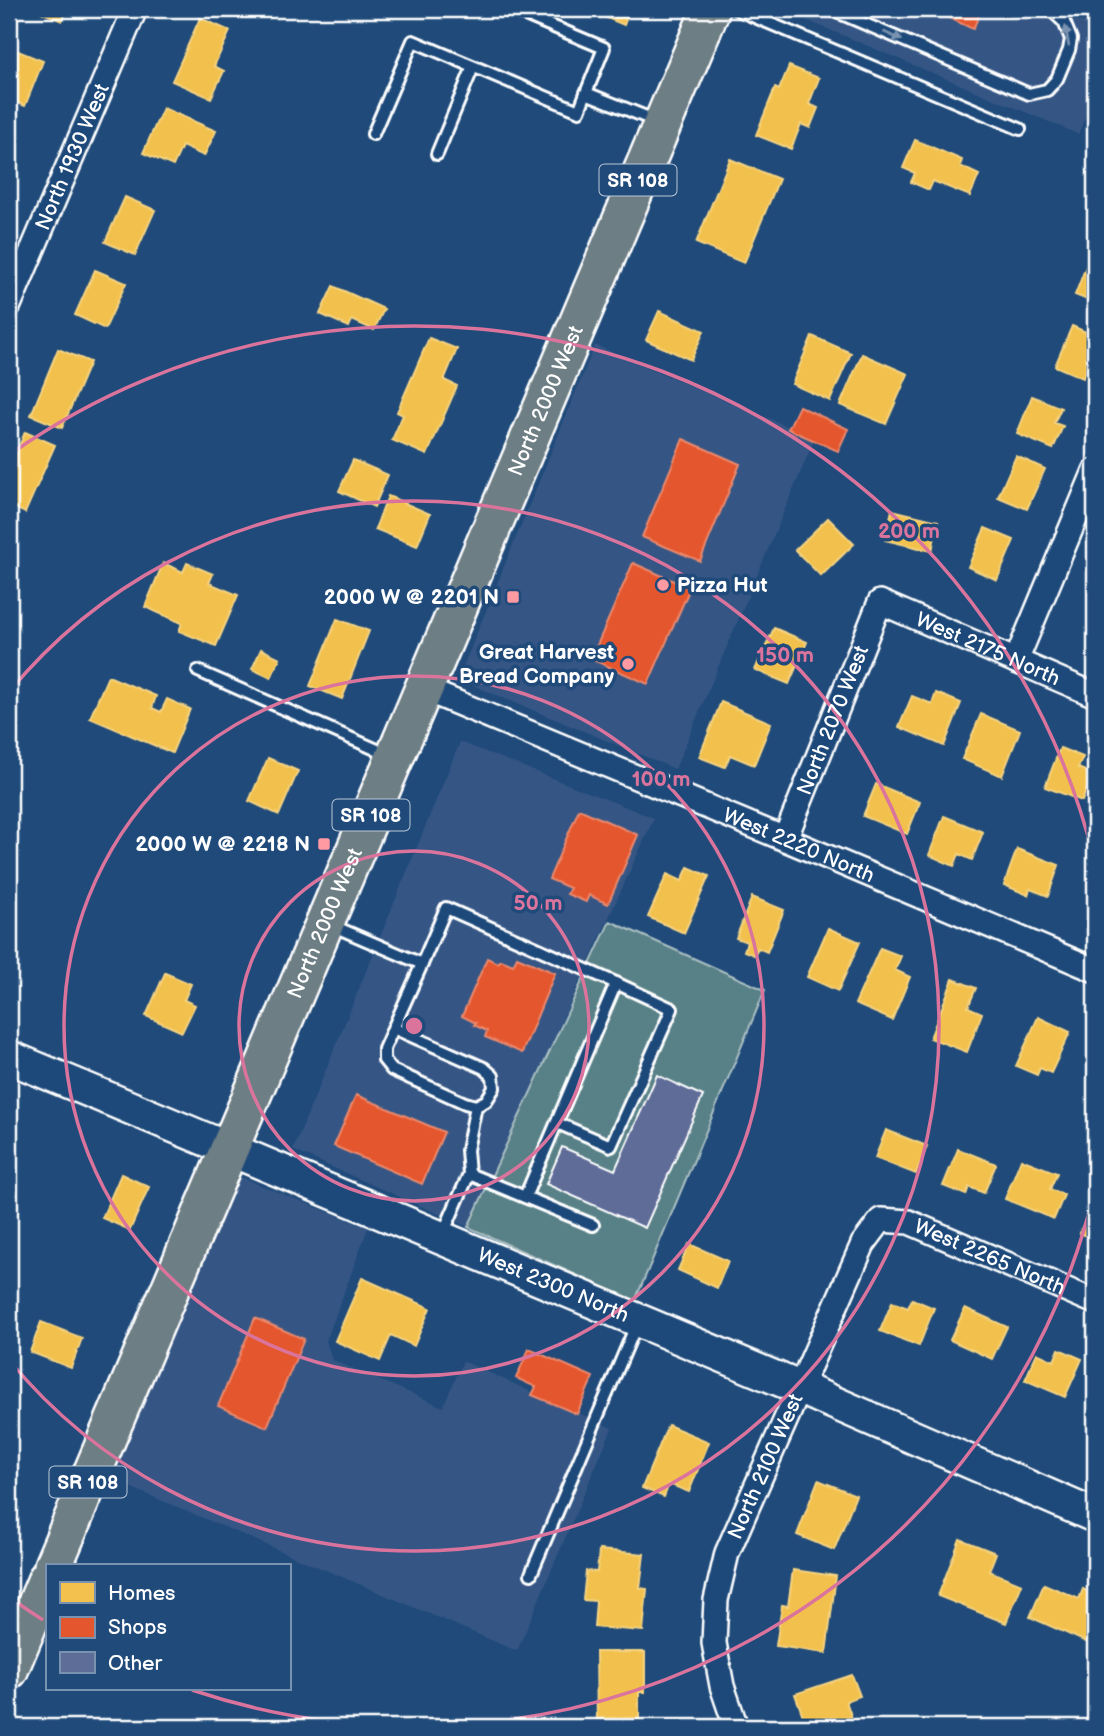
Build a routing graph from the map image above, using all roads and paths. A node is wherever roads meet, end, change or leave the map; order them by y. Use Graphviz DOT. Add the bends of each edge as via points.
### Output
graph roads {
  1 [pos="135,9"];
  2 [pos="511,9"];
  3 [pos="711,9"];
  4 [pos="736,9"];
  5 [pos="830,9"];
  6 [pos="1050,9"];
  7 [pos="473,67"];
  8 [pos="586,93"];
  9 [pos="662,124"];
  10 [pos="1020,129"];
  11 [pos="373,134"];
  12 [pos="437,154"];
  13 [pos="18,257"];
  14 [pos="9,305"];
  15 [pos="1095,471"];
  16 [pos="880,603"];
  17 [pos="1016,661"];
  18 [pos="198,671"];
  19 [pos="424,689"];
  20 [pos="1095,695"];
  21 [pos="395,758"];
  22 [pos="785,839"];
  23 [pos="325,922"];
  24 [pos="422,964"];
  25 [pos="1095,970"];
  26 [pos="616,983"];
  27 [pos="393,1028"];
  28 [pos="9,1057"];
  29 [pos="476,1105"];
  30 [pos="557,1123"];
  31 [pos="229,1150"];
  32 [pos="469,1174"];
  33 [pos="525,1197"];
  34 [pos="881,1220"];
  35 [pos="593,1225"];
  36 [pos="441,1238"];
  37 [pos="1095,1302"];
  38 [pos="638,1321"];
  39 [pos="800,1388"];
  40 [pos="1095,1516"];
  41 [pos="53,1564"];
  42 [pos="531,1574"];
  43 [pos="46,1581"];
  44 [pos="9,1670"];
  45 [pos="736,1727"];
  1 -- 13 [label="street, North 1930 West"];
  2 -- 8 [label="lane" via="604,48"];
  3 -- 9 [label="main road, North 2000 West / SR 108"];
  4 -- 10 [label="lane"];
  5 -- 6 [label="lane, one-way" via="1030,94 1047,90 1057,79 1069,50 1071,39 1064,22"];
  7 -- 8 [label="lane" via="579,111"];
  7 -- 11 [label="lane" via="413,41"];
  7 -- 12 [label="lane"];
  8 -- 9 [label="lane"];
  9 -- 19 [label="main road, North 2000 West / SR 108"];
  13 -- 14 [label="street, North 1930 West"];
  15 -- 17 [label="street"];
  16 -- 17 [label="street, West 2175 North"];
  16 -- 22 [label="street, North 2070 West"];
  17 -- 20 [label="street, West 2175 North"];
  18 -- 21 [label="lane"];
  19 -- 21 [label="main road, North 2000 West / SR 108"];
  19 -- 22 [label="street, West 2220 North"];
  21 -- 23 [label="main road, North 2000 West / SR 108"];
  22 -- 25 [label="street, West 2220 North"];
  23 -- 24 [label="lane"];
  23 -- 31 [label="main road, North 2000 West / SR 108"];
  24 -- 26 [label="lane" via="446,908"];
  24 -- 27 [label="lane"];
  26 -- 30 [label="lane"];
  26 -- 30 [label="lane" via="672,1009 611,1146"];
  27 -- 29 [label="lane" via="384,1049 384,1060 392,1070"];
  27 -- 29 [label="lane" via="493,1076 494,1088 486,1101"];
  28 -- 31 [label="street, West 2300 North"];
  29 -- 32 [label="lane" via="467,1150"];
  30 -- 33 [label="lane"];
  31 -- 36 [label="street, West 2300 North"];
  31 -- 41 [label="main road, North 2000 West / SR 108"];
  32 -- 33 [label="lane"];
  32 -- 36 [label="lane"];
  33 -- 35 [label="lane"];
  34 -- 37 [label="street, West 2265 North" via="909,1222"];
  34 -- 39 [label="street, North 2100 West" via="863,1244"];
  36 -- 38 [label="street, West 2300 North"];
  38 -- 39 [label="street, West 2300 North"];
  38 -- 42 [label="lane"];
  39 -- 40 [label="street, West 2300 North"];
  39 -- 45 [label="street, North 2100 West" via="727,1553 716,1600 714,1643"];
  43 -- 44 [label="main road"];
}
